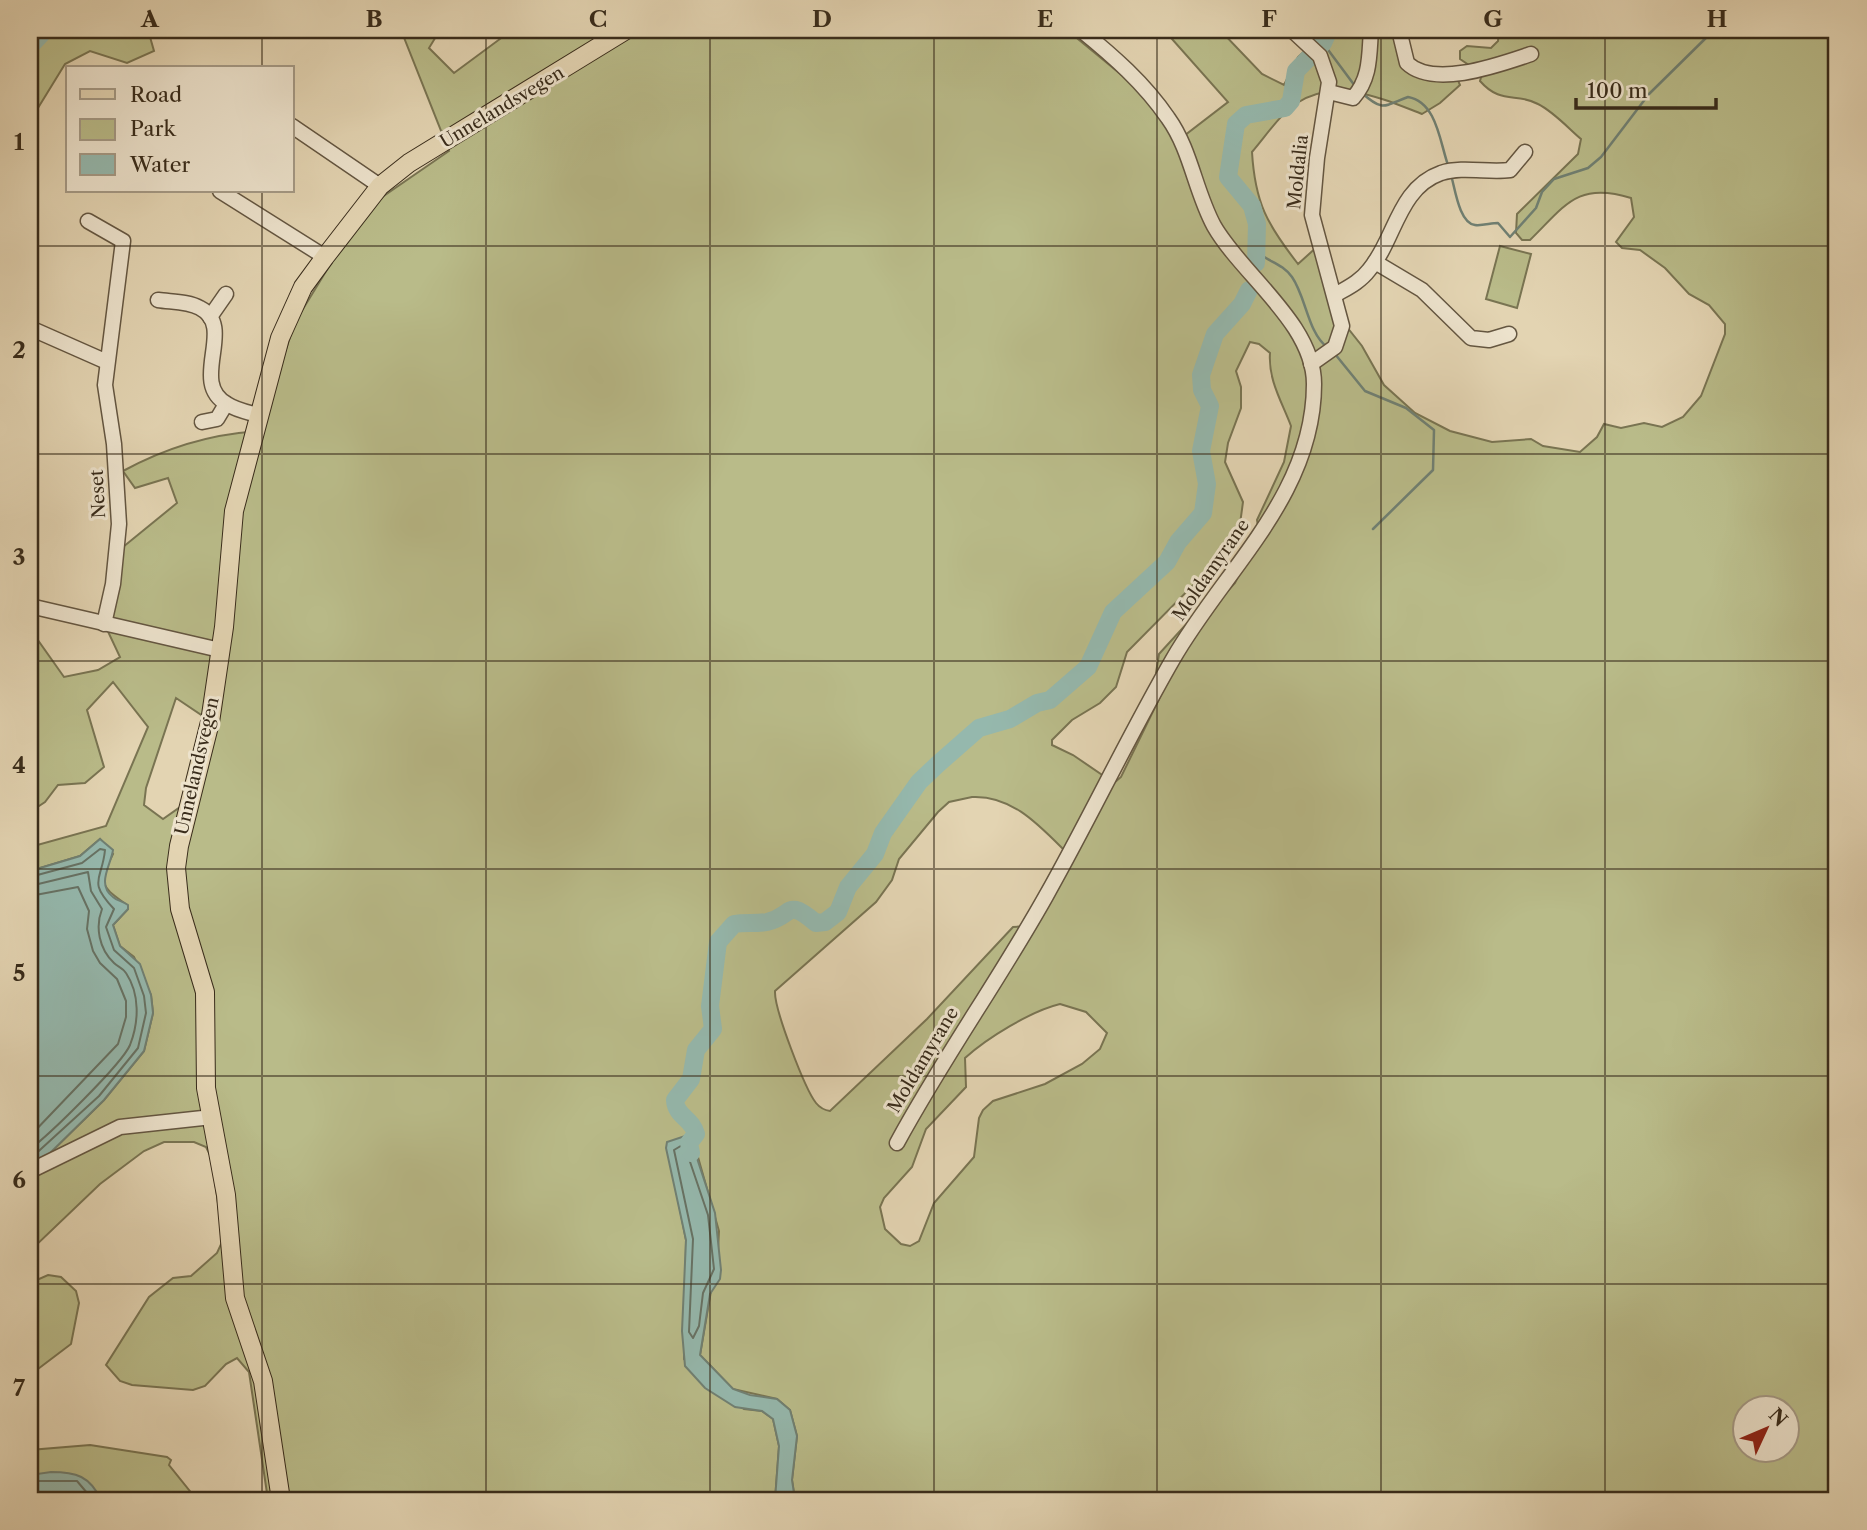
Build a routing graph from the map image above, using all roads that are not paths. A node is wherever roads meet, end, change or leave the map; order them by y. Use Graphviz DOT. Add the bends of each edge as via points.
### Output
graph roads {
  1 [pos="626,30"];
  2 [pos="1081,30"];
  3 [pos="1292,30"];
  4 [pos="1371,30"];
  5 [pos="1399,30"];
  6 [pos="1531,54"];
  7 [pos="1329,92"];
  8 [pos="294,127"];
  9 [pos="1525,152"];
  10 [pos="380,186"];
  11 [pos="222,192"];
  12 [pos="88,221"];
  13 [pos="325,257"];
  14 [pos="1375,262"];
  15 [pos="226,294"];
  16 [pos="1335,295"];
  17 [pos="158,300"];
  18 [pos="210,317"];
  19 [pos="30,328"];
  20 [pos="1509,334"];
  21 [pos="107,362"];
  22 [pos="1311,364"];
  23 [pos="226,404"];
  24 [pos="258,415"];
  25 [pos="202,422"];
  26 [pos="30,606"];
  27 [pos="104,624"];
  28 [pos="220,650"];
  29 [pos="212,1117"];
  30 [pos="897,1143"];
  31 [pos="30,1171"];
  32 [pos="281,1500"];
  1 -- 10 [label="main road, Unnelandsvegen" via="409,163"];
  2 -- 22 [label="street, Moldamyrane" via="1135,78 1169,118 1214,226 1294,328"];
  3 -- 7 [label="street, Moldalia" via="1320,57 1328,73"];
  4 -- 7 [label="street" via="1368,71 1359,91 1353,97"];
  5 -- 6 [label="street" via="1408,63 1427,75 1472,71"];
  7 -- 16 [label="street, Moldalia" via="1312,215"];
  8 -- 10 [label="street"];
  9 -- 14 [label="street" via="1510,170 1452,171 1430,178 1414,191"];
  10 -- 13 [label="main road, Unnelandsvegen"];
  11 -- 13 [label="street"];
  12 -- 21 [label="street, Neset" via="123,242"];
  13 -- 24 [label="main road, Unnelandsvegen" via="290,313"];
  14 -- 16 [label="street" via="1362,278"];
  14 -- 20 [label="street" via="1422,290 1471,338 1489,340"];
  15 -- 18 [label="street"];
  16 -- 22 [label="street, Moldalia" via="1342,326 1339,338 1329,354"];
  17 -- 18 [label="street" via="196,306"];
  18 -- 23 [label="street" via="215,331 210,381"];
  19 -- 21 [label="street"];
  21 -- 27 [label="street, Neset" via="105,385 119,524"];
  22 -- 30 [label="street, Moldamyrane" via="1313,397 1307,431 1280,503 1173,658 1045,899"];
  23 -- 24 [label="street"];
  23 -- 25 [label="street" via="217,419"];
  24 -- 28 [label="main road, Unnelandsvegen" via="234,511"];
  26 -- 27 [label="street"];
  27 -- 28 [label="street"];
  28 -- 29 [label="main road, Unnelandsvegen" via="210,722 176,869 180,909 205,992 206,1088"];
  29 -- 31 [label="street" via="120,1127"];
  29 -- 32 [label="main road, Unnelandsvegen" via="226,1195 235,1298 263,1381"];
}
